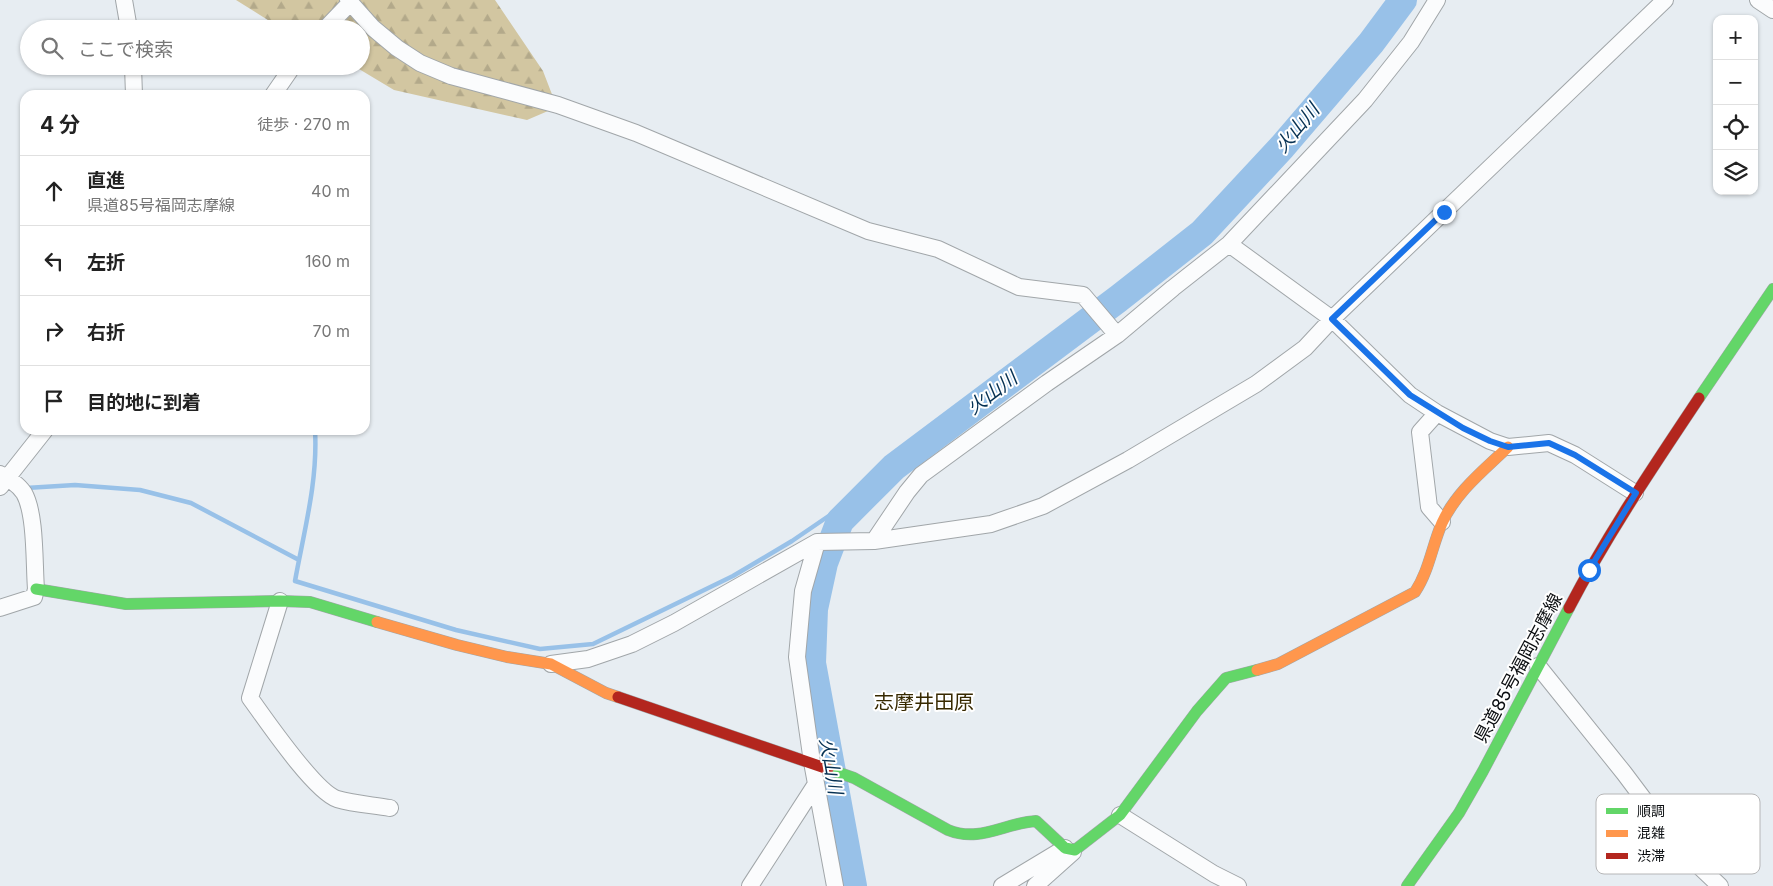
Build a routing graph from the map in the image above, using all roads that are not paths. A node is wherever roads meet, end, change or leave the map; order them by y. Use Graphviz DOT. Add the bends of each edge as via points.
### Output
graph roads {
  1 [pos="124,0"];
  2 [pos="1437,0"];
  3 [pos="1666,0"];
  4 [pos="1758,0"];
  5 [pos="349,1"];
  6 [pos="1773,10"];
  7 [pos="127,20"];
  8 [pos="333,20"];
  9 [pos="366,20"];
  10 [pos="370,25"];
  11 [pos="133,75"];
  12 [pos="287,75"];
  13 [pos="134,90"];
  14 [pos="276,90"];
  15 [pos="1229,244"];
  16 [pos="1773,289"];
  17 [pos="1332,319"];
  18 [pos="1114,330"];
  19 [pos="1438,413"];
  20 [pos="41,435"];
  21 [pos="1508,447"];
  22 [pos="2,480"];
  23 [pos="1636,493"];
  24 [pos="1442,522"];
  25 [pos="874,541"];
  26 [pos="817,542"];
  27 [pos="36,589"];
  28 [pos="280,601"];
  29 [pos="0,608"];
  30 [pos="552,664"];
  31 [pos="1538,666"];
  32 [pos="812,762"];
  33 [pos="816,784"];
  34 [pos="1640,794"];
  35 [pos="390,808"];
  36 [pos="1120,815"];
  37 [pos="1070,849"];
  38 [pos="1707,874"];
  39 [pos="750,886"];
  40 [pos="835,886"];
  41 [pos="1002,886"];
  42 [pos="1035,886"];
  43 [pos="1238,886"];
  44 [pos="1407,886"];
  45 [pos="1720,886"];
  1 -- 7 [label="street"];
  2 -- 15 [label="street" via="1411,42 1371,93"];
  3 -- 17 [label="street"];
  4 -- 6 [label="street"];
  5 -- 8 [label="street"];
  5 -- 9 [label="street"];
  10 -- 18 [label="street" via="420,63 451,76 558,105 636,133 868,231 938,249 1019,286 1083,295"];
  11 -- 13 [label="street"];
  12 -- 14 [label="street"];
  15 -- 17 [label="street"];
  15 -- 18 [label="street"];
  16 -- 23 [label="street, 県道85号福岡志摩線"];
  17 -- 19 [label="street" via="1410,395"];
  17 -- 25 [label="street" via="1305,348 1256,384 1043,506 991,524"];
  18 -- 25 [label="street" via="921,475"];
  19 -- 21 [label="street"];
  19 -- 24 [label="street" via="1420,432 1429,507"];
  20 -- 22 [label="street"];
  21 -- 23 [label="street" via="1549,443 1575,455"];
  21 -- 24 [label="street" via="1458,496"];
  22 -- 27 [label="street" via="23,492 29,504"];
  23 -- 31 [label="street, 県道85号福岡志摩線" via="1589,570"];
  24 -- 36 [label="street" via="1422,583 1415,592 1278,664 1226,678 1197,711"];
  25 -- 26 [label="street"];
  26 -- 30 [label="street" via="632,644 588,659"];
  26 -- 32 [label="street" via="803,590 798,657"];
  27 -- 28 [label="street" via="126,604"];
  27 -- 29 [label="street" via="34,597"];
  28 -- 30 [label="street" via="310,602 457,645"];
  28 -- 35 [label="street" via="250,698 317,784 336,798"];
  30 -- 32 [label="street" via="606,692"];
  31 -- 34 [label="street"];
  31 -- 44 [label="street, 県道85号福岡志摩線" via="1459,813"];
  32 -- 33 [label="street"];
  32 -- 37 [label="street" via="854,778 948,830 964,835 1036,821"];
  33 -- 39 [label="street"];
  33 -- 40 [label="street"];
  36 -- 37 [label="street"];
  36 -- 43 [label="street"];
  37 -- 41 [label="street"];
  37 -- 42 [label="street"];
  38 -- 45 [label="street"];
}
